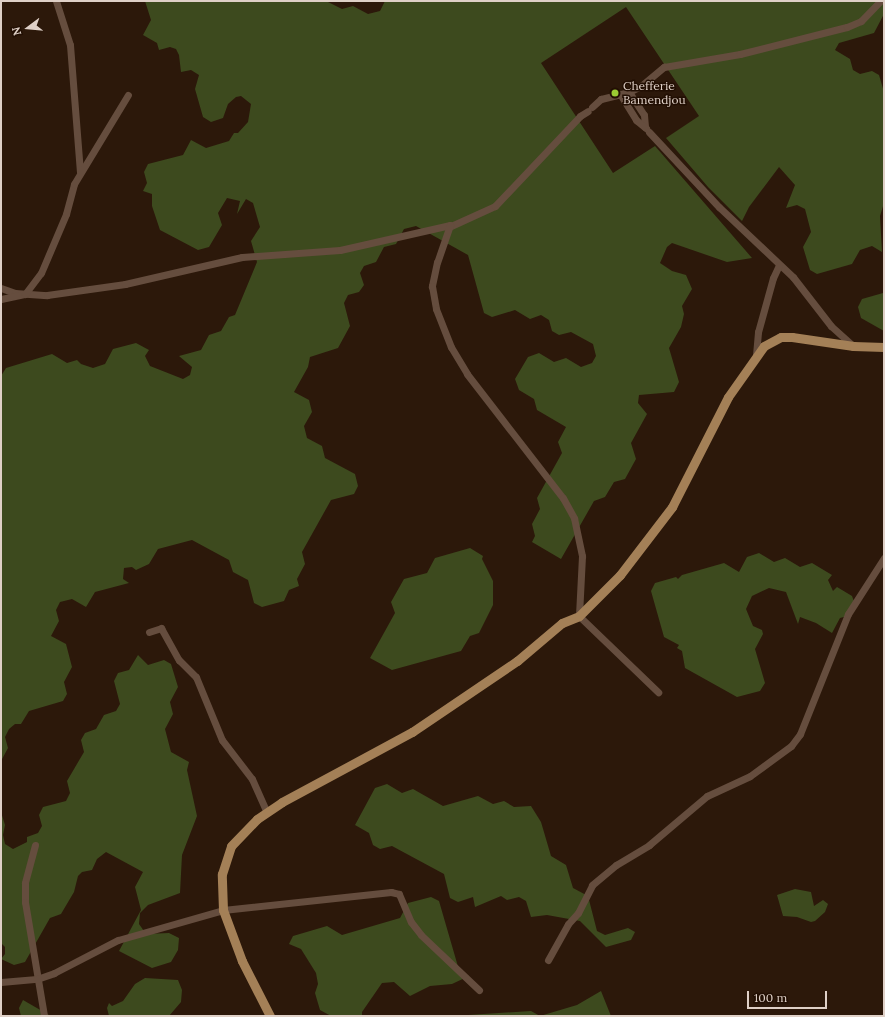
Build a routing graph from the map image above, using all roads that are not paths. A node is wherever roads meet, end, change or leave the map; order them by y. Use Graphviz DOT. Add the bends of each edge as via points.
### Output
graph roads {
  1 [pos="56,1"];
  2 [pos="880,1"];
  3 [pos="629,92"];
  4 [pos="620,94"];
  5 [pos="128,95"];
  6 [pos="647,129"];
  7 [pos="80,172"];
  8 [pos="451,226"];
  9 [pos="779,265"];
  10 [pos="1,288"];
  11 [pos="25,294"];
  12 [pos="1,300"];
  13 [pos="854,346"];
  14 [pos="884,347"];
  15 [pos="756,355"];
  16 [pos="884,558"];
  17 [pos="579,616"];
  18 [pos="149,632"];
  19 [pos="658,692"];
  20 [pos="267,812"];
  21 [pos="35,845"];
  22 [pos="223,910"];
  23 [pos="548,960"];
  24 [pos="37,979"];
  25 [pos="1,982"];
  26 [pos="480,990"];
  27 [pos="44,1016"];
  28 [pos="270,1016"];
  1 -- 7 [label="street" via="70,45"];
  2 -- 3 [label="street" via="862,21 847,27 740,54 664,67"];
  3 -- 4 [label="street"];
  3 -- 6 [label="street" via="644,115"];
  4 -- 6 [label="street" via="636,120"];
  4 -- 8 [label="street" via="601,99 580,116 495,206"];
  5 -- 7 [label="street"];
  6 -- 9 [label="street" via="719,207"];
  7 -- 11 [label="street" via="49,259"];
  8 -- 11 [label="street" via="340,250 242,258 125,284 47,295"];
  8 -- 17 [label="street" via="433,274 436,308 451,347 466,374 546,475 574,518 582,556"];
  9 -- 13 [label="street" via="793,277 831,326"];
  9 -- 15 [label="street" via="758,332"];
  10 -- 11 [label="street"];
  11 -- 12 [label="street"];
  13 -- 14 [label="main road"];
  13 -- 15 [label="main road" via="781,337 764,346"];
  15 -- 17 [label="main road" via="728,397 672,507 620,575"];
  16 -- 23 [label="street" via="848,614 802,730 791,746 750,776 707,796 649,845 616,865 592,885 578,914"];
  17 -- 19 [label="street"];
  17 -- 20 [label="main road" via="562,623 512,665 412,732 299,792"];
  18 -- 20 [label="street" via="161,628 179,660 196,676 222,740 252,779"];
  20 -- 22 [label="main road" via="231,846 222,874"];
  21 -- 24 [label="street" via="25,892"];
  22 -- 24 [label="street" via="118,940 61,970"];
  22 -- 26 [label="street" via="391,892 399,894 411,922 421,935"];
  22 -- 28 [label="main road" via="242,961"];
  24 -- 25 [label="street"];
  24 -- 27 [label="street"];
}
